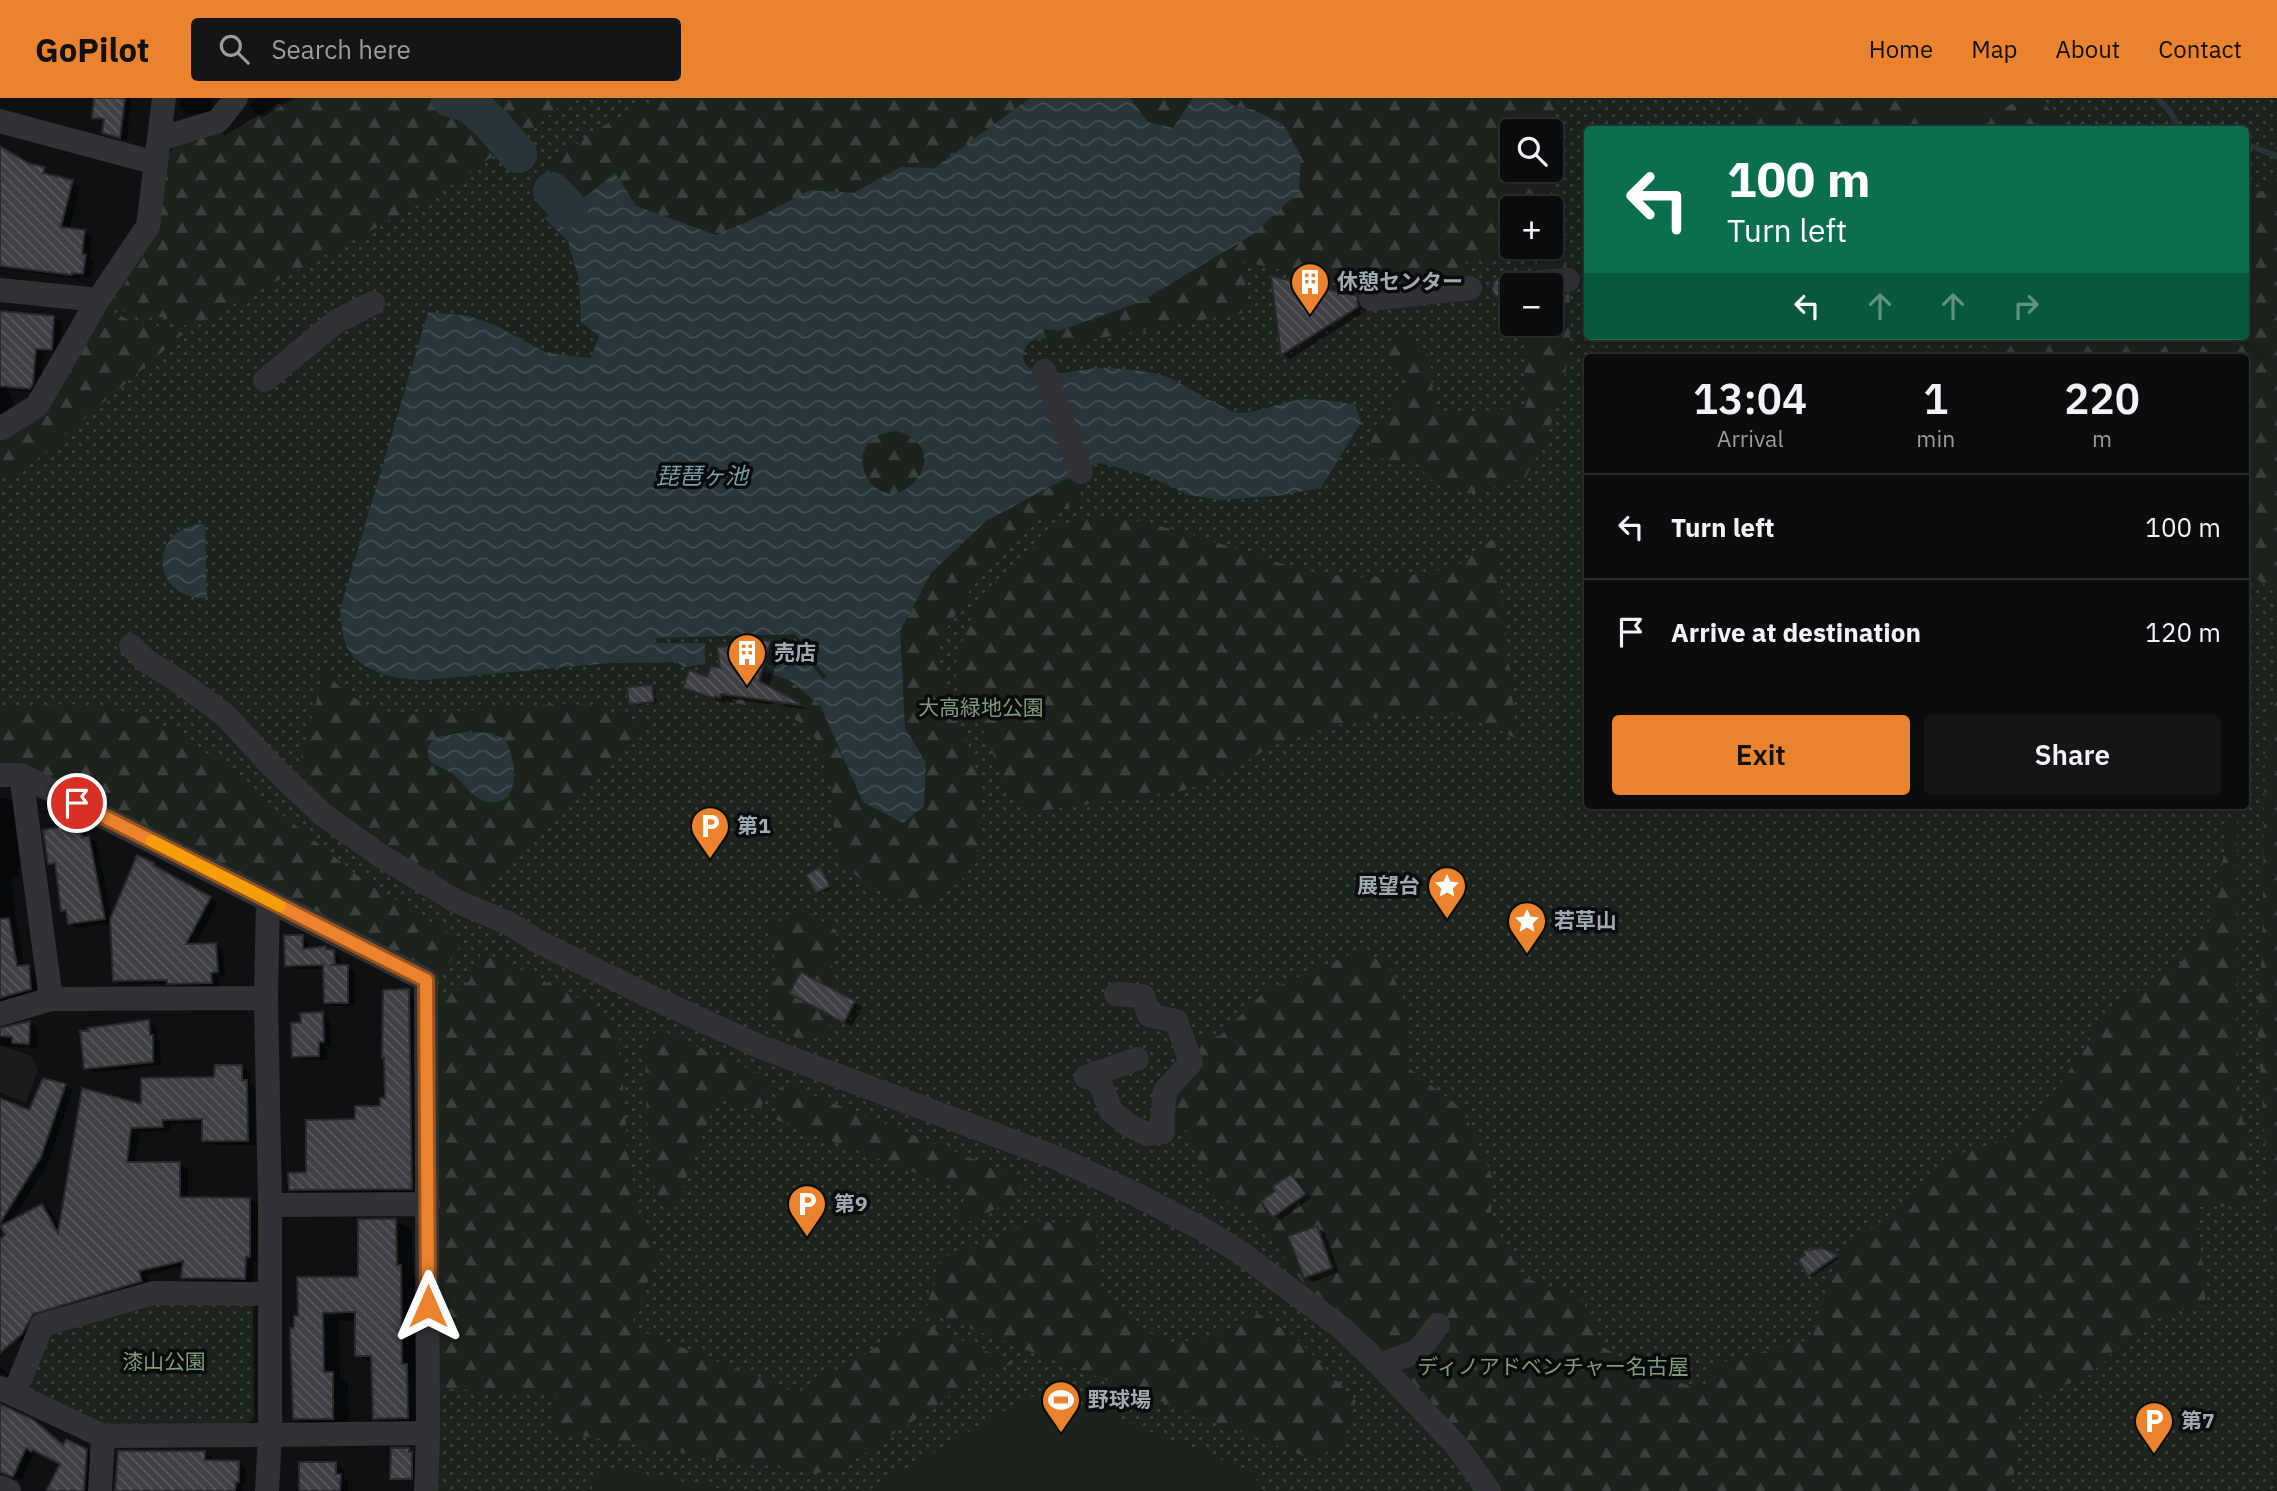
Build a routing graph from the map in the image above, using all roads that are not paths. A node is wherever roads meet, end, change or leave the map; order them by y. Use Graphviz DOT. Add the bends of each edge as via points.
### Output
graph roads {
  1 [pos="164,98"];
  2 [pos="236,98"];
  3 [pos="0,121"];
  4 [pos="160,139"];
  5 [pos="156,163"];
  6 [pos="1563,280"];
  7 [pos="1568,280"];
  8 [pos="1470,288"];
  9 [pos="0,290"];
  10 [pos="1371,299"];
  11 [pos="98,300"];
  12 [pos="373,303"];
  13 [pos="1044,371"];
  14 [pos="265,380"];
  15 [pos="0,429"];
  16 [pos="1081,472"];
  17 [pos="131,646"];
  18 [pos="10,775"];
  19 [pos="268,900"];
  20 [pos="1115,994"];
  21 [pos="266,998"];
  22 [pos="51,999"];
  23 [pos="0,1014"];
  24 [pos="1137,1059"];
  25 [pos="428,1204"];
  26 [pos="270,1205"];
  27 [pos="270,1294"];
  28 [pos="1438,1325"];
  29 [pos="1380,1364"];
  30 [pos="7,1391"];
  31 [pos="428,1433"];
  32 [pos="270,1435"];
  33 [pos="103,1436"];
  34 [pos="0,1486"];
  35 [pos="9,1491"];
  36 [pos="100,1491"];
  37 [pos="267,1491"];
  38 [pos="426,1491"];
  39 [pos="1489,1491"];
  1 -- 4 [label="street"];
  2 -- 4 [label="street" via="218,121"];
  3 -- 5 [label="street"];
  4 -- 5 [label="street"];
  5 -- 11 [label="street" via="148,226"];
  6 -- 7 [label="street"];
  8 -- 10 [label="street"];
  9 -- 11 [label="street"];
  11 -- 15 [label="street" via="37,406"];
  12 -- 14 [label="street" via="337,321"];
  13 -- 16 [label="street"];
  17 -- 29 [label="street" via="225,715 322,814 454,900 481,907 537,941 761,1047 1047,1154 1137,1195 1244,1255 1343,1329"];
  18 -- 19 [label="street"];
  18 -- 22 [label="street"];
  19 -- 21 [label="street"];
  19 -- 25 [label="street" via="426,980"];
  20 -- 24 [label="street" via="1143,996 1149,1015 1175,1021 1191,1062 1165,1091 1163,1132 1147,1134 1128,1125 1111,1111 1091,1075"];
  21 -- 22 [label="street"];
  21 -- 26 [label="street"];
  22 -- 23 [label="street"];
  25 -- 26 [label="street"];
  25 -- 31 [label="street"];
  26 -- 27 [label="street"];
  27 -- 30 [label="street" via="153,1293 42,1325"];
  27 -- 32 [label="street"];
  28 -- 29 [label="street" via="1418,1351"];
  29 -- 39 [label="street" via="1456,1445"];
  30 -- 33 [label="street"];
  31 -- 32 [label="street"];
  31 -- 38 [label="street"];
  32 -- 33 [label="street"];
  32 -- 37 [label="street"];
  33 -- 36 [label="street"];
  34 -- 35 [label="street"];
}
